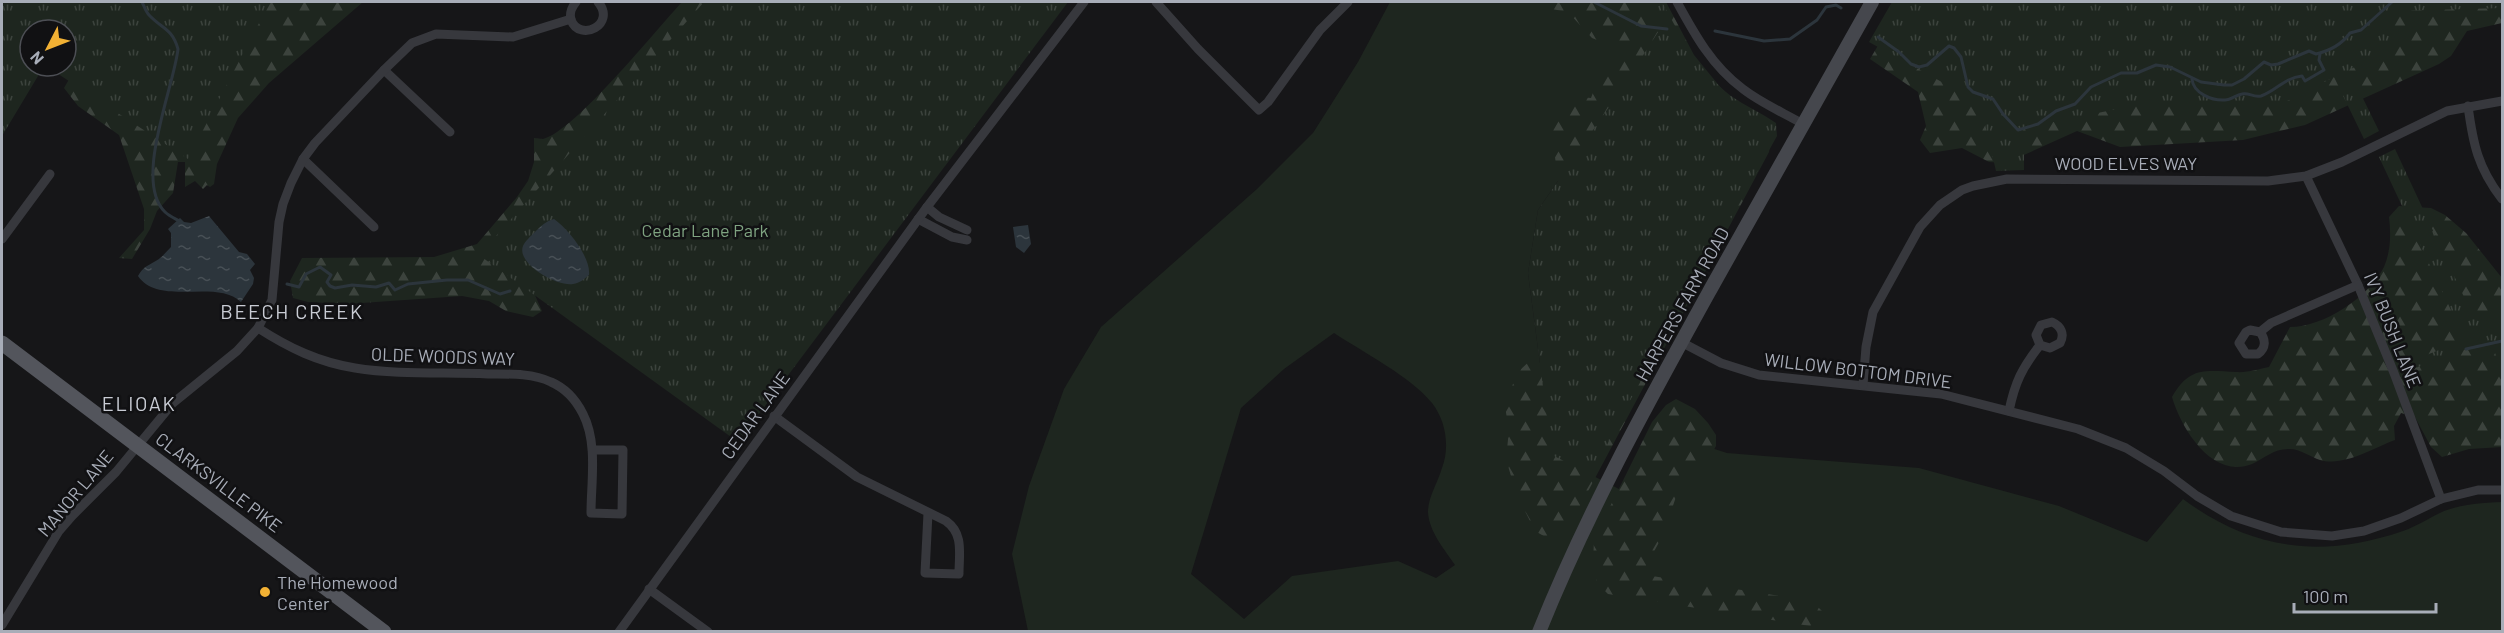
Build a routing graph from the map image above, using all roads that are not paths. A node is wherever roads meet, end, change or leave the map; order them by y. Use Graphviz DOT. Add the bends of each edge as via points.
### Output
graph roads {
  1 [pos="576,2"];
  2 [pos="598,2"];
  3 [pos="1083,2"];
  4 [pos="1156,2"];
  5 [pos="1348,2"];
  6 [pos="1677,2"];
  7 [pos="1872,2"];
  8 [pos="571,19"];
  9 [pos="384,69"];
  10 [pos="2502,101"];
  11 [pos="2468,106"];
  12 [pos="1803,124"];
  13 [pos="450,132"];
  14 [pos="303,159"];
  15 [pos="50,174"];
  16 [pos="2306,176"];
  17 [pos="2502,199"];
  18 [pos="927,207"];
  19 [pos="918,219"];
  20 [pos="374,228"];
  21 [pos="967,230"];
  22 [pos="2,238"];
  23 [pos="968,240"];
  24 [pos="2358,285"];
  25 [pos="258,328"];
  26 [pos="2260,332"];
  27 [pos="1681,342"];
  28 [pos="2,343"];
  29 [pos="2040,345"];
  30 [pos="1863,385"];
  31 [pos="2009,411"];
  32 [pos="774,416"];
  33 [pos="137,444"];
  34 [pos="592,450"];
  35 [pos="2502,490"];
  36 [pos="2441,499"];
  37 [pos="928,513"];
  38 [pos="649,589"];
  39 [pos="2,625"];
  40 [pos="384,632"];
  41 [pos="620,632"];
  42 [pos="708,632"];
  43 [pos="1539,632"];
  1 -- 8 [label="street" via="571,8"];
  2 -- 8 [label="street" via="603,17 594,29 582,30"];
  3 -- 18 [label="street, CEDAR LANE"];
  4 -- 5 [label="street" via="1259,110 1320,30"];
  6 -- 12 [label="street" via="1702,46 1722,71 1744,90"];
  7 -- 12 [label="main road, HARPERS FARM ROAD"];
  8 -- 9 [label="street, MANOR LANE" via="513,37 436,34 412,43"];
  9 -- 13 [label="street"];
  9 -- 14 [label="street, MANOR LANE"];
  10 -- 11 [label="street, WOOD ELVES WAY"];
  11 -- 16 [label="street, WOOD ELVES WAY" via="2425,120"];
  11 -- 17 [label="street" via="2475,151"];
  12 -- 27 [label="main road, HARPERS FARM ROAD"];
  14 -- 20 [label="street"];
  14 -- 25 [label="street, MANOR LANE" via="283,204 272,300"];
  15 -- 22 [label="street"];
  16 -- 24 [label="street, IVY BUSH LANE"];
  16 -- 30 [label="street, WOOD ELVES WAY" via="2268,181 2007,179 1962,190 1940,205 1920,227 1873,312"];
  18 -- 19 [label="street, CEDAR LANE"];
  18 -- 21 [label="street"];
  19 -- 23 [label="street" via="952,237"];
  19 -- 32 [label="street, CEDAR LANE"];
  24 -- 26 [label="street" via="2271,323"];
  24 -- 36 [label="street, IVY BUSH LANE"];
  25 -- 33 [label="street, MANOR LANE" via="237,351 173,403"];
  25 -- 34 [label="street, OLDE WOODS WAY" via="304,355 358,369 540,378 564,390 575,401 589,428"];
  27 -- 30 [label="street, WILLOW BOTTOM DRIVE" via="1739,371"];
  27 -- 43 [label="main road, HARPERS FARM ROAD" via="1599,496"];
  28 -- 33 [label="main road, CLARKSVILLE PIKE"];
  29 -- 31 [label="street" via="2017,379"];
  30 -- 31 [label="street, WILLOW BOTTOM DRIVE" via="1941,394"];
  31 -- 36 [label="street, WILLOW BOTTOM DRIVE" via="2078,429 2126,448 2230,516 2281,532 2332,536 2364,531"];
  32 -- 37 [label="street" via="857,477"];
  32 -- 38 [label="street, CEDAR LANE"];
  33 -- 39 [label="street, MANOR LANE" via="116,472 59,531"];
  33 -- 40 [label="main road, CLARKSVILLE PIKE"];
  34 -- 34 [label="street, OLDE WOODS WAY" via="591,513 622,514 623,450"];
  35 -- 36 [label="street, WILLOW BOTTOM DRIVE" via="2478,490"];
  37 -- 37 [label="street" via="946,521 957,532 959,573 925,573"];
  38 -- 41 [label="street, CEDAR LANE"];
  38 -- 42 [label="street"];
}
